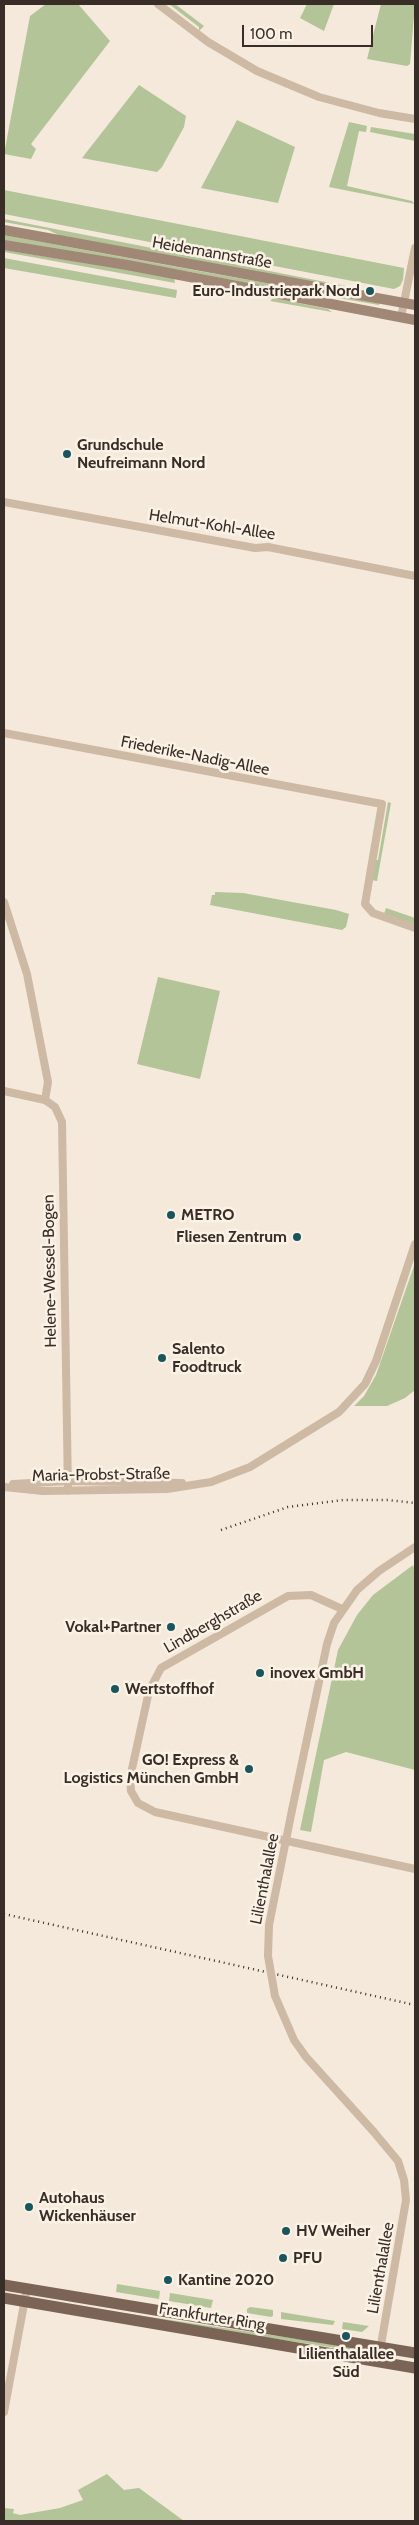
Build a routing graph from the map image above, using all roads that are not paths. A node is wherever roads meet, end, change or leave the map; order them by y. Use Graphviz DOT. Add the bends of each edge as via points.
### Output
graph roads {
  1 [pos="158,4"];
  2 [pos="415,119"];
  3 [pos="4,230"];
  4 [pos="4,245"];
  5 [pos="415,248"];
  6 [pos="404,303"];
  7 [pos="415,305"];
  8 [pos="401,317"];
  9 [pos="415,320"];
  10 [pos="4,502"];
  11 [pos="415,576"];
  12 [pos="4,733"];
  13 [pos="4,902"];
  14 [pos="415,928"];
  15 [pos="4,1091"];
  16 [pos="45,1100"];
  17 [pos="415,1244"];
  18 [pos="68,1481"];
  19 [pos="198,1485"];
  20 [pos="4,1486"];
  21 [pos="68,1491"];
  22 [pos="415,1547"];
  23 [pos="342,1609"];
  24 [pos="415,1869"];
  25 [pos="4,2285"];
  26 [pos="27,2288"];
  27 [pos="4,2298"];
  28 [pos="24,2302"];
  29 [pos="381,2348"];
  30 [pos="415,2353"];
  31 [pos="378,2362"];
  32 [pos="415,2368"];
  33 [pos="4,2412"];
  1 -- 2 [label="street" via="208,42 264,75 343,104"];
  3 -- 6 [label="main road, Heidemannstraße"];
  4 -- 8 [label="main road, Heidemannstraße"];
  5 -- 6 [label="street"];
  6 -- 7 [label="main road, Heidemannstraße"];
  6 -- 8 [label="street"];
  8 -- 9 [label="main road, Heidemannstraße"];
  10 -- 11 [label="street, Helmut-Kohl-Allee"];
  12 -- 14 [label="street, Friederike-Nadig-Allee" via="382,804 366,904 373,914"];
  13 -- 16 [label="street" via="27,974 48,1082"];
  15 -- 16 [label="street"];
  16 -- 18 [label="street, Helene-Wessel-Bogen" via="58,1112 62,1128"];
  17 -- 19 [label="street, Maria-Probst-Straße" via="376,1361 365,1384 339,1412 250,1467 226,1478"];
  18 -- 19 [label="street, Maria-Probst-Straße"];
  18 -- 20 [label="street, Maria-Probst-Straße"];
  18 -- 21 [label="street, Helene-Wessel-Bogen"];
  19 -- 21 [label="street, Maria-Probst-Straße" via="167,1489"];
  20 -- 21 [label="street, Maria-Probst-Straße"];
  22 -- 23 [label="street, Lilienthalallee" via="367,1582"];
  23 -- 24 [label="street, Lindberghstraße" via="311,1595 288,1596 161,1668 149,1691 130,1778 131,1791 138,1803 155,1812"];
  23 -- 29 [label="street, Lilienthalallee, bridge" via="326,1644 269,1925 268,1956 275,1996 291,2034 306,2057 398,2161 406,2194"];
  25 -- 26 [label="main road, Frankfurter Ring"];
  26 -- 28 [label="street"];
  26 -- 29 [label="main road, Frankfurter Ring"];
  27 -- 28 [label="main road, Frankfurter Ring"];
  28 -- 31 [label="main road, Frankfurter Ring"];
  28 -- 33 [label="street"];
  29 -- 30 [label="main road, Frankfurter Ring"];
  29 -- 31 [label="street, Lilienthalallee"];
  31 -- 32 [label="main road, Frankfurter Ring"];
}
